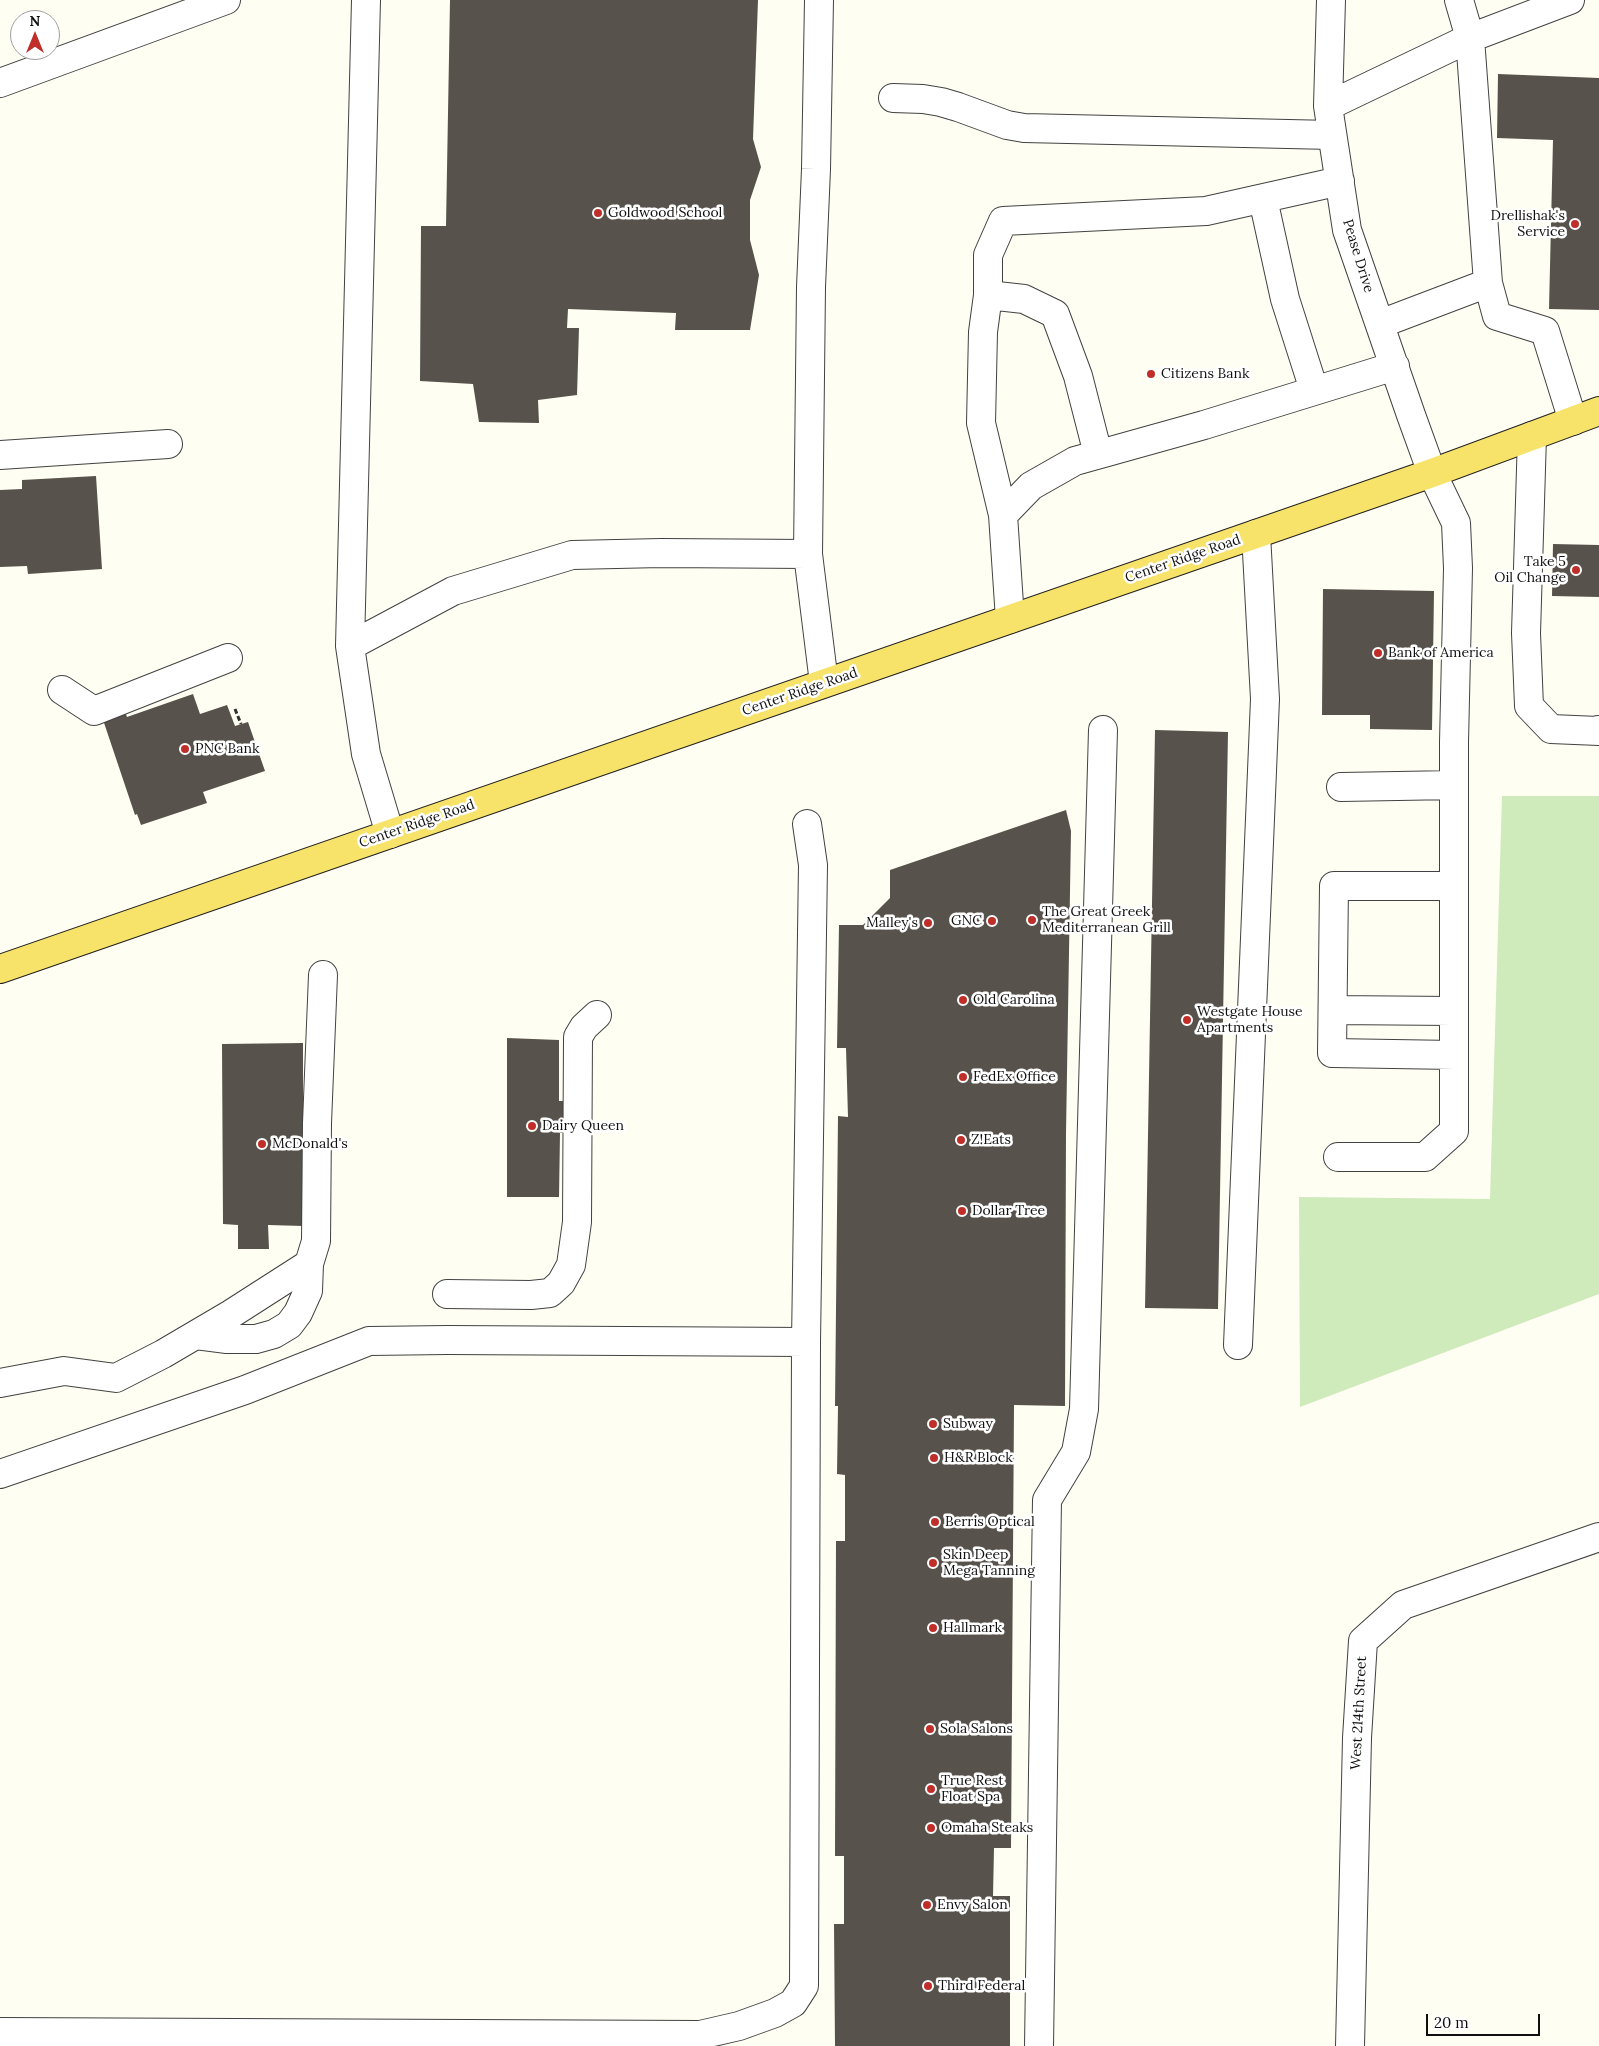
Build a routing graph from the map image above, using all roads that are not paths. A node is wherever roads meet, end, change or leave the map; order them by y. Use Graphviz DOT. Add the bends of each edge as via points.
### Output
graph roads {
  1 [pos="226,0"];
  2 [pos="366,0"];
  3 [pos="819,0"];
  4 [pos="1330,0"];
  5 [pos="1459,0"];
  6 [pos="1570,0"];
  7 [pos="1470,38"];
  8 [pos="0,83"];
  9 [pos="893,98"];
  10 [pos="1328,106"];
  11 [pos="1332,134"];
  12 [pos="1340,181"];
  13 [pos="1263,198"];
  14 [pos="1488,283"];
  15 [pos="988,295"];
  16 [pos="1380,324"];
  17 [pos="1395,366"];
  18 [pos="1314,390"];
  19 [pos="1599,411"];
  20 [pos="1573,421"];
  21 [pos="1532,436"];
  22 [pos="168,444"];
  23 [pos="1098,454"];
  24 [pos="0,455"];
  25 [pos="1432,473"];
  26 [pos="1003,514"];
  27 [pos="1256,534"];
  28 [pos="808,554"];
  29 [pos="1010,619"];
  30 [pos="350,646"];
  31 [pos="228,658"];
  32 [pos="824,683"];
  33 [pos="62,690"];
  34 [pos="1103,730"];
  35 [pos="1599,730"];
  36 [pos="1454,785"];
  37 [pos="1341,787"];
  38 [pos="807,824"];
  39 [pos="390,834"];
  40 [pos="1454,886"];
  41 [pos="0,969"];
  42 [pos="323,975"];
  43 [pos="1333,1010"];
  44 [pos="1453,1011"];
  45 [pos="597,1015"];
  46 [pos="1454,1055"];
  47 [pos="1338,1157"];
  48 [pos="309,1264"];
  49 [pos="446,1294"];
  50 [pos="196,1335"];
  51 [pos="806,1342"];
  52 [pos="1238,1346"];
  53 [pos="0,1383"];
  54 [pos="0,1474"];
  55 [pos="1599,1537"];
  56 [pos="0,2032"];
  57 [pos="1039,2046"];
  58 [pos="1350,2046"];
  1 -- 8 [label="street"];
  2 -- 30 [label="street"];
  3 -- 28 [label="street" via="810,286"];
  4 -- 10 [label="street, Pease Drive"];
  5 -- 7 [label="street"];
  6 -- 7 [label="street"];
  7 -- 10 [label="street"];
  7 -- 14 [label="street"];
  9 -- 11 [label="street" via="941,102 1024,128"];
  10 -- 11 [label="street, Pease Drive"];
  11 -- 12 [label="street, Pease Drive"];
  12 -- 13 [label="street"];
  12 -- 16 [label="street, Pease Drive" via="1348,230"];
  13 -- 15 [label="street" via="1206,211 1003,221 988,255"];
  13 -- 18 [label="street" via="1285,299"];
  14 -- 16 [label="street"];
  14 -- 20 [label="street" via="1497,316 1545,331"];
  15 -- 23 [label="street" via="1024,299 1055,314 1078,376"];
  15 -- 26 [label="street" via="982,332 981,423"];
  16 -- 17 [label="street, Pease Drive"];
  17 -- 18 [label="street"];
  17 -- 25 [label="street, Pease Drive"];
  18 -- 23 [label="street"];
  19 -- 20 [label="main road, Center Ridge Road"];
  20 -- 21 [label="main road, Center Ridge Road"];
  21 -- 25 [label="main road, Center Ridge Road"];
  21 -- 35 [label="street" via="1526,633 1530,706 1551,729"];
  22 -- 24 [label="street"];
  23 -- 26 [label="street" via="1075,461 1031,486"];
  25 -- 27 [label="main road, Center Ridge Road"];
  25 -- 36 [label="street, Pease Drive" via="1456,523"];
  26 -- 29 [label="street"];
  27 -- 29 [label="main road, Center Ridge Road"];
  27 -- 52 [label="street" via="1265,699"];
  28 -- 30 [label="street" via="572,555 453,591"];
  28 -- 32 [label="street"];
  29 -- 32 [label="main road, Center Ridge Road"];
  30 -- 39 [label="street" via="366,754"];
  31 -- 33 [label="street" via="94,712"];
  32 -- 39 [label="main road, Center Ridge Road"];
  34 -- 57 [label="street" via="1084,1409 1076,1452 1047,1500"];
  36 -- 37 [label="street"];
  36 -- 40 [label="street, Pease Drive"];
  38 -- 51 [label="street" via="813,865"];
  39 -- 41 [label="main road, Center Ridge Road"];
  40 -- 43 [label="street" via="1334,886"];
  40 -- 44 [label="street, Pease Drive"];
  42 -- 48 [label="street" via="316,1241"];
  43 -- 44 [label="street"];
  43 -- 46 [label="street" via="1332,1053"];
  44 -- 46 [label="street, Pease Drive"];
  45 -- 49 [label="street" via="578,1037 577,1222 571,1265 561,1283 550,1293"];
  46 -- 47 [label="street, Pease Drive" via="1454,1131 1425,1157"];
  48 -- 50 [label="street"];
  48 -- 50 [label="street" via="308,1291 298,1313 274,1334 256,1339"];
  50 -- 53 [label="street" via="116,1378 64,1371"];
  51 -- 54 [label="street" via="369,1341 245,1390"];
  51 -- 56 [label="street" via="804,1986 793,2004 739,2026 700,2034"];
  55 -- 58 [label="street, West 214th Street" via="1403,1605 1363,1641 1356,1738"];
}
